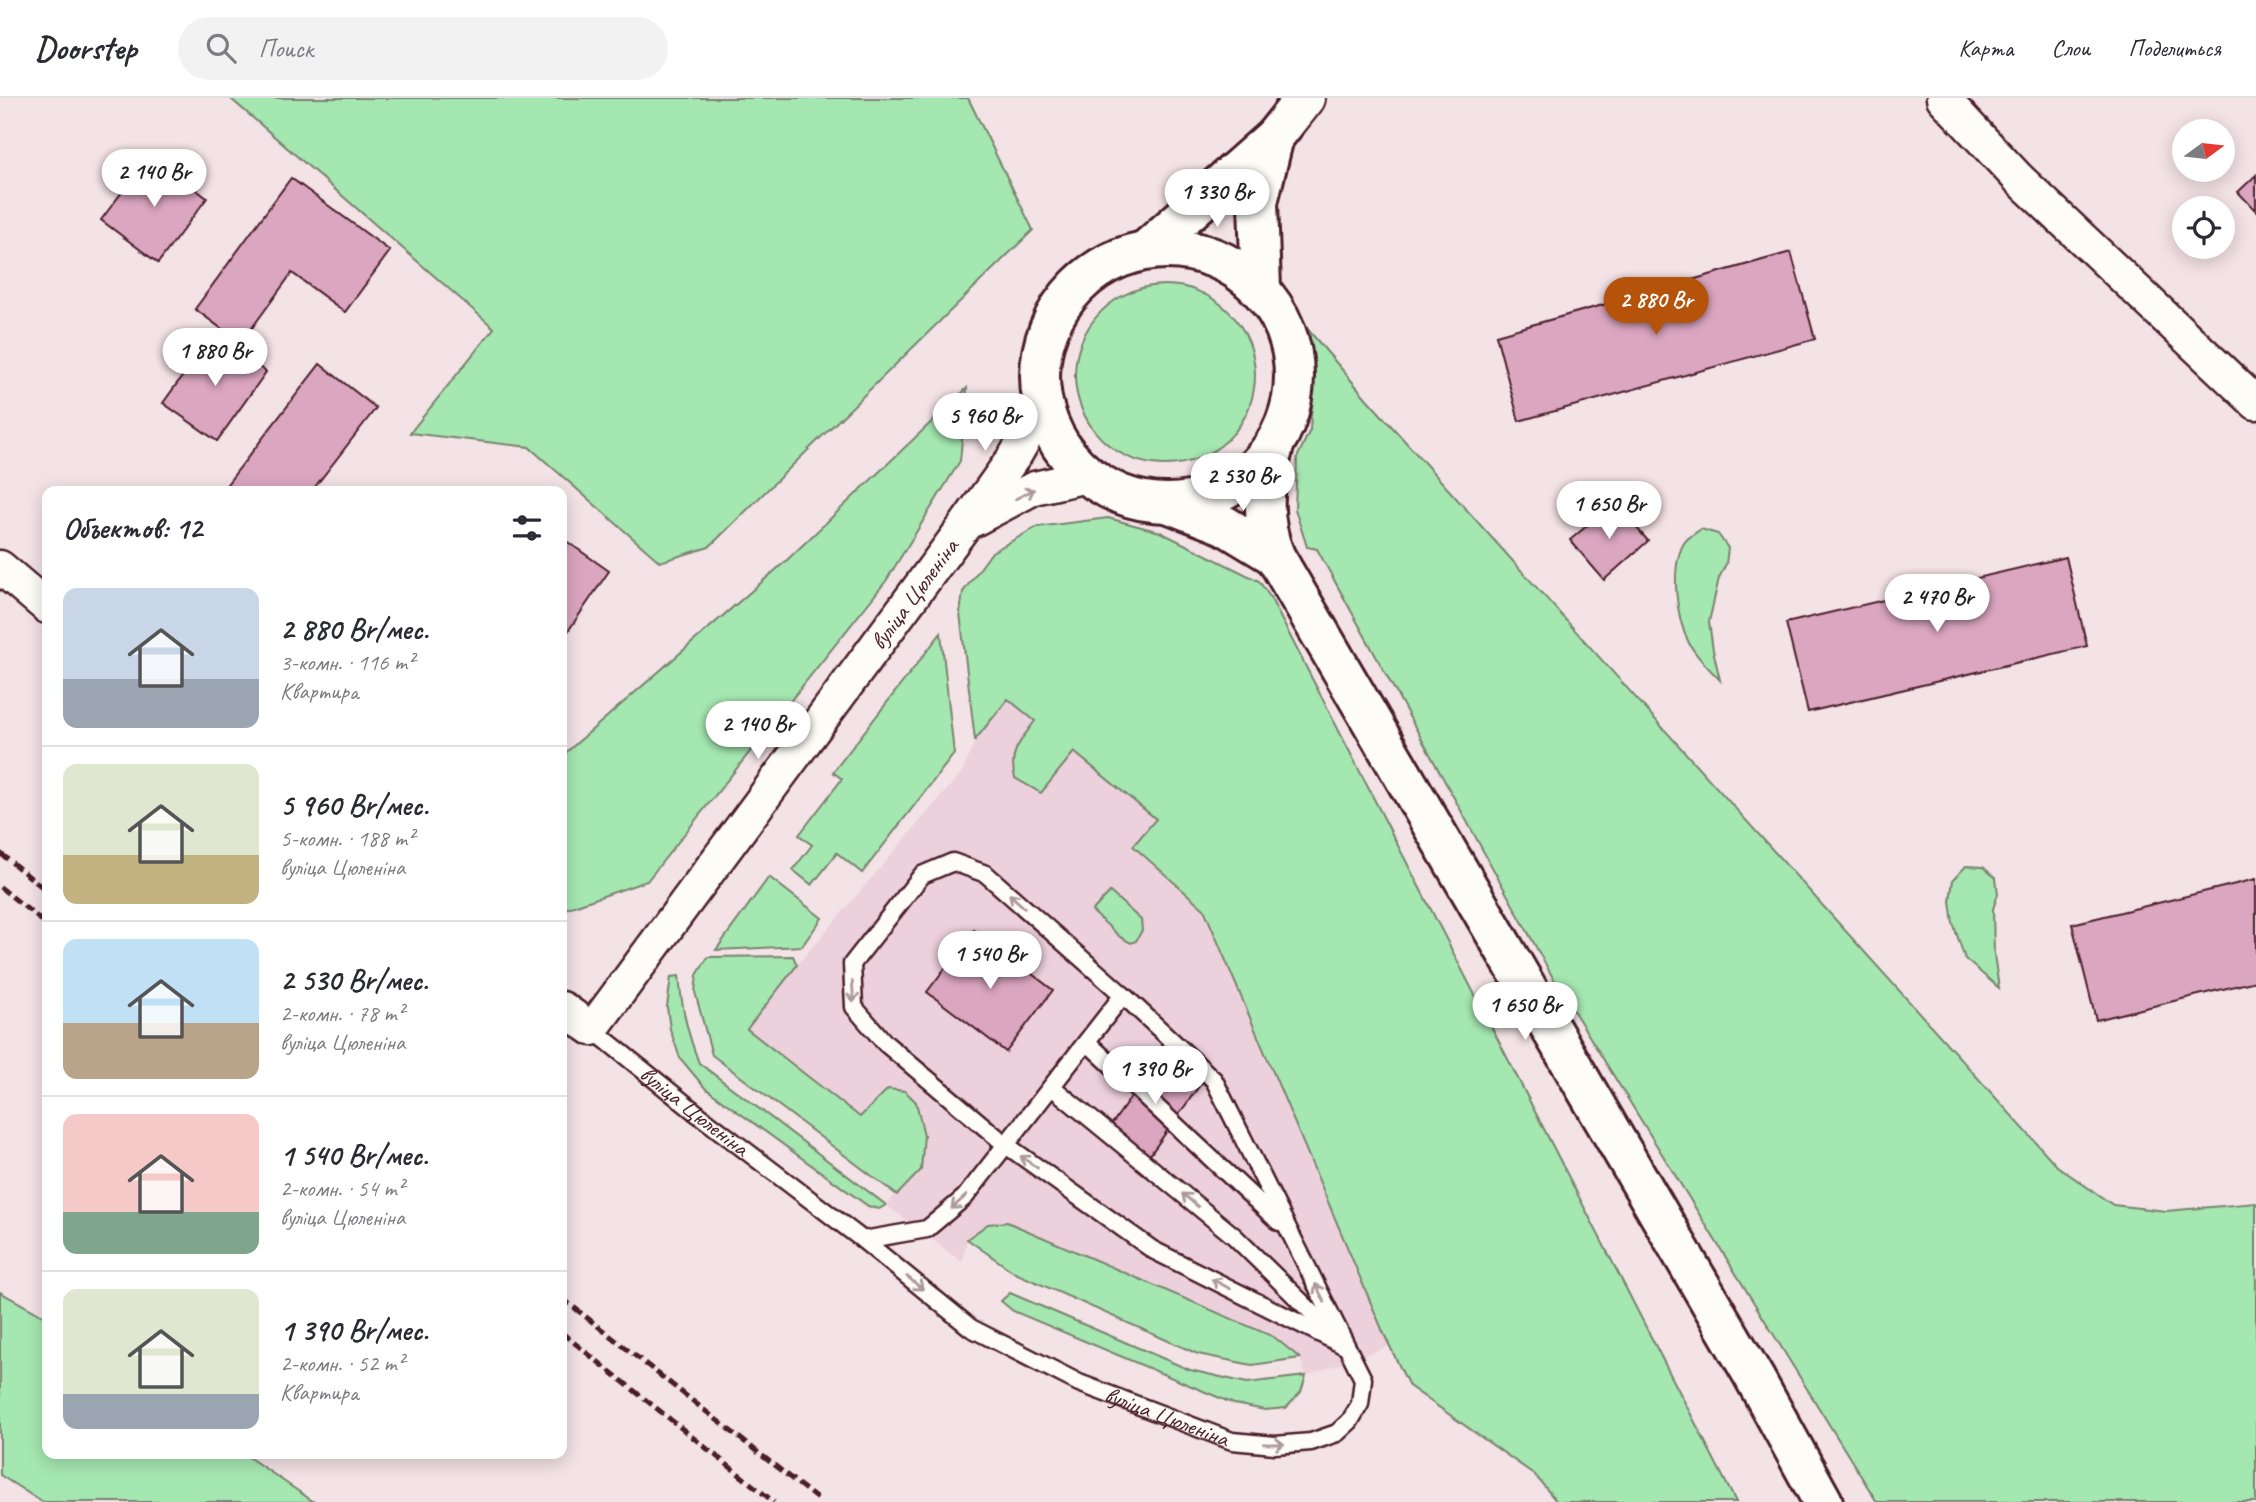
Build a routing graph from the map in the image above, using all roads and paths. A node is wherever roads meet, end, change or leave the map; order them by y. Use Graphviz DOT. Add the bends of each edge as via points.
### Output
graph roads {
  1 [pos="1305,98"];
  2 [pos="1943,98"];
  3 [pos="1274,137"];
  4 [pos="1146,250"];
  5 [pos="1261,289"];
  6 [pos="2256,403"];
  7 [pos="1043,407"];
  8 [pos="1274,446"];
  9 [pos="1088,476"];
  10 [pos="1170,504"];
  11 [pos="966,524"];
  12 [pos="1275,556"];
  13 [pos="0,567"];
  14 [pos="42,603"];
  15 [pos="1123,995"];
  16 [pos="567,1012"];
  17 [pos="592,1029"];
  18 [pos="1087,1042"];
  19 [pos="1052,1087"];
  20 [pos="1006,1146"];
  21 [pos="1288,1230"];
  22 [pos="863,1240"];
  23 [pos="1347,1348"];
  24 [pos="1823,1502"];
  1 -- 3 [label="main road"];
  2 -- 6 [label="street" via="2018,178"];
  3 -- 4 [label="main road"];
  3 -- 5 [label="main road" via="1258,202"];
  4 -- 5 [label="main road" via="1188,250 1227,263"];
  4 -- 7 [label="main road" via="1106,264 1073,289 1050,324 1040,365"];
  5 -- 8 [label="main road" via="1284,324 1294,365 1291,408"];
  7 -- 9 [label="main road" via="1060,445"];
  7 -- 11 [label="street, вуліца Цюленіна"];
  8 -- 10 [label="main road" via="1246,477 1210,497"];
  8 -- 12 [label="main road" via="1264,501"];
  9 -- 10 [label="main road" via="1126,498"];
  11 -- 9 [label="street, вуліца Цюленіна, one-way" via="1034,488"];
  10 -- 12 [label="main road" via="1224,525"];
  11 -- 17 [label="street, вуліца Цюленіна"];
  12 -- 24 [label="main road" via="1748,1365"];
  13 -- 14 [label="street"];
  15 -- 18 [label="lane"];
  15 -- 20 [label="lane, one-way" via="986,874 953,862 922,875 852,964 854,1007 886,1043"];
  15 -- 21 [label="lane" via="1214,1080"];
  16 -- 17 [label="street"];
  17 -- 22 [label="lane, вуліца Цюленіна"];
  18 -- 19 [label="lane"];
  18 -- 21 [label="lane"];
  19 -- 20 [label="lane"];
  23 -- 19 [label="lane, one-way" via="1234,1236"];
  20 -- 22 [label="lane, one-way" via="965,1197 927,1230"];
  23 -- 20 [label="lane, one-way" via="1153,1250"];
  23 -- 21 [label="lane, one-way"];
  22 -- 23 [label="lane, вуліца Цюленіна, one-way" via="971,1328 1079,1383 1232,1441 1275,1446 1337,1433 1360,1404 1363,1379"];
}
